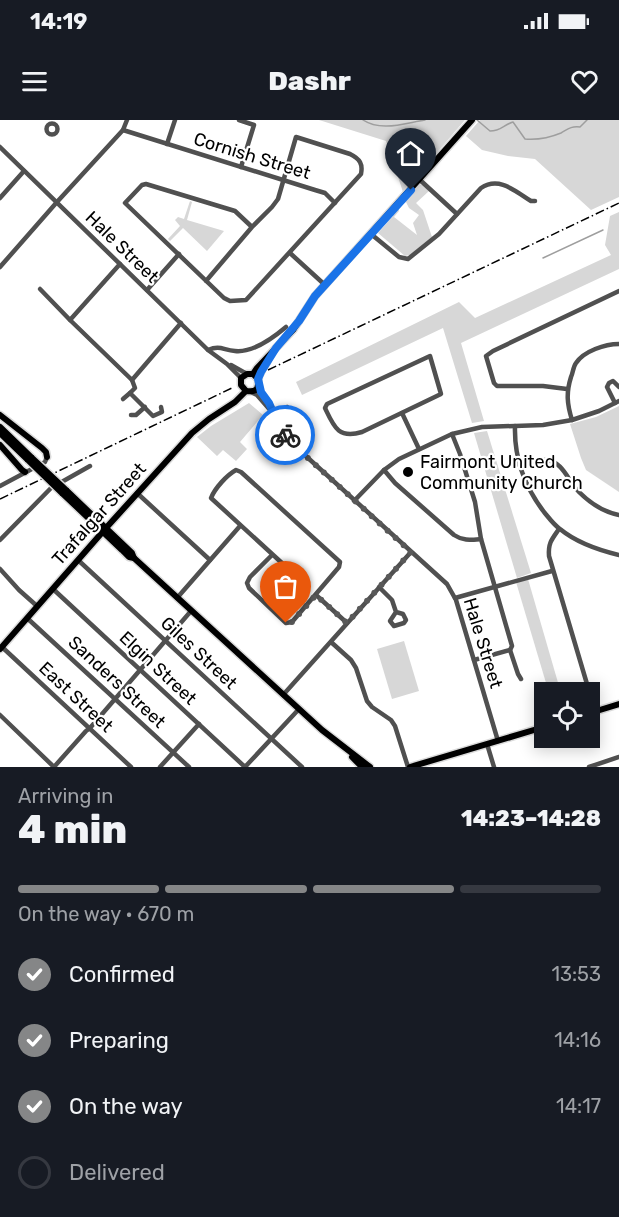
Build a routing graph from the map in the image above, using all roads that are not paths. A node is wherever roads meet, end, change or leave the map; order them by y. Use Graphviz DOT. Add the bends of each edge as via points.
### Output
graph roads {
  1 [pos="127,120"];
  2 [pos="175,120"];
  3 [pos="238,120"];
  4 [pos="472,120"];
  5 [pos="123,130"];
  6 [pos="167,144"];
  7 [pos="0,147"];
  8 [pos="241,167"];
  9 [pos="24,171"];
  10 [pos="284,180"];
  11 [pos="420,180"];
  12 [pos="0,198"];
  13 [pos="535,201"];
  14 [pos="57,202"];
  15 [pos="335,203"];
  16 [pos="457,214"];
  17 [pos="252,228"];
  18 [pos="371,234"];
  19 [pos="290,253"];
  20 [pos="179,255"];
  21 [pos="120,264"];
  22 [pos="0,267"];
  23 [pos="206,281"];
  24 [pos="325,285"];
  25 [pos="40,288"];
  26 [pos="147,290"];
  27 [pos="619,291"];
  28 [pos="70,320"];
  29 [pos="181,323"];
  30 [pos="286,327"];
  31 [pos="619,344"];
  32 [pos="208,350"];
  33 [pos="250,379"];
  34 [pos="132,380"];
  35 [pos="619,387"];
  36 [pos="567,389"];
  37 [pos="249,392"];
  38 [pos="130,393"];
  39 [pos="123,399"];
  40 [pos="617,402"];
  41 [pos="145,407"];
  42 [pos="161,407"];
  43 [pos="227,407"];
  44 [pos="287,407"];
  45 [pos="285,413"];
  46 [pos="402,413"];
  47 [pos="273,414"];
  48 [pos="0,415"];
  49 [pos="131,415"];
  50 [pos="572,420"];
  51 [pos="277,422"];
  52 [pos="515,426"];
  53 [pos="0,427"];
  54 [pos="0,433"];
  55 [pos="452,434"];
  56 [pos="0,445"];
  57 [pos="419,449"];
  58 [pos="47,458"];
  59 [pos="30,459"];
  60 [pos="519,465"];
  61 [pos="18,466"];
  62 [pos="90,466"];
  63 [pos="384,470"];
  64 [pos="25,472"];
  65 [pos="17,477"];
  66 [pos="0,486"];
  67 [pos="137,493"];
  68 [pos="354,501"];
  69 [pos="619,515"];
  70 [pos="240,526"];
  71 [pos="559,529"];
  72 [pos="104,530"];
  73 [pos="481,538"];
  74 [pos="0,540"];
  75 [pos="411,552"];
  76 [pos="272,555"];
  77 [pos="619,555"];
  78 [pos="78,560"];
  79 [pos="210,560"];
  80 [pos="283,564"];
  81 [pos="0,569"];
  82 [pos="552,570"];
  83 [pos="495,586"];
  84 [pos="379,588"];
  85 [pos="53,589"];
  86 [pos="316,595"];
  87 [pos="177,598"];
  88 [pos="455,598"];
  89 [pos="37,606"];
  90 [pos="191,611"];
  91 [pos="396,612"];
  92 [pos="27,618"];
  93 [pos="347,623"];
  94 [pos="165,641"];
  95 [pos="331,642"];
  96 [pos="1,648"];
  97 [pos="510,650"];
  98 [pos="474,660"];
  99 [pos="140,671"];
  100 [pos="521,679"];
  101 [pos="584,682"];
  102 [pos="283,695"];
  103 [pos="115,699"];
  104 [pos="619,704"];
  105 [pos="299,709"];
  106 [pos="600,710"];
  107 [pos="0,715"];
  108 [pos="199,724"];
  109 [pos="90,728"];
  110 [pos="534,730"];
  111 [pos="271,738"];
  112 [pos="498,741"];
  113 [pos="487,744"];
  114 [pos="341,746"];
  115 [pos="173,753"];
  116 [pos="619,758"];
  117 [pos="54,767"];
  118 [pos="131,767"];
  119 [pos="160,767"];
  120 [pos="189,767"];
  121 [pos="245,767"];
  122 [pos="302,767"];
  123 [pos="362,767"];
  124 [pos="370,767"];
  125 [pos="409,767"];
  126 [pos="494,767"];
  127 [pos="589,767"];
  1 -- 5 [label="street"];
  2 -- 6 [label="street"];
  3 -- 8 [label="street" via="254,125"];
  4 -- 11 [label="main road, Trafalgar Street"];
  5 -- 6 [label="street, Cornish Street"];
  5 -- 14 [label="street"];
  6 -- 8 [label="street, Cornish Street"];
  7 -- 9 [label="street, Hale Street"];
  8 -- 10 [label="street, Cornish Street"];
  9 -- 12 [label="street"];
  9 -- 14 [label="street, Hale Street"];
  10 -- 15 [label="street, Cornish Street" via="324,193"];
  10 -- 15 [label="street" via="296,137 356,157 361,162 361,174"];
  10 -- 17 [label="street" via="278,199"];
  11 -- 16 [label="street"];
  11 -- 18 [label="main road, Trafalgar Street"];
  13 -- 16 [label="street" via="503,184 492,183 481,188"];
  14 -- 21 [label="street, Hale Street"];
  14 -- 22 [label="street"];
  15 -- 19 [label="street"];
  16 -- 18 [label="street" via="408,259 399,257"];
  17 -- 20 [label="street" via="235,211 142,185 125,203"];
  17 -- 23 [label="street"];
  18 -- 24 [label="main road, Trafalgar Street"];
  19 -- 23 [label="street" via="246,300 230,302"];
  19 -- 24 [label="street"];
  20 -- 23 [label="street"];
  20 -- 26 [label="street"];
  21 -- 26 [label="street, Hale Street"];
  21 -- 28 [label="street"];
  24 -- 33 [label="main road, Trafalgar Street" via="261,372"];
  25 -- 28 [label="street"];
  26 -- 29 [label="street, Hale Street"];
  27 -- 36 [label="street" via="486,356 497,386"];
  28 -- 34 [label="street"];
  29 -- 32 [label="street, Hale Street"];
  29 -- 34 [label="street"];
  30 -- 32 [label="street" via="263,344 238,352 216,346"];
  31 -- 36 [label="street" via="588,352 576,363"];
  32 -- 33 [label="street, Hale Street"];
  33 -- 37 [label="main road"];
  33 -- 37 [label="main road, Trafalgar Street" via="256,390"];
  33 -- 43 [label="main road, Trafalgar Street"];
  33 -- 47 [label="street, Hale Street"];
  34 -- 38 [label="street" via="135,388"];
  35 -- 40 [label="street" via="613,381 607,387"];
  36 -- 50 [label="street"];
  37 -- 43 [label="main road, Trafalgar Street"];
  37 -- 47 [label="street, Hale Street" via="257,395"];
  38 -- 39 [label="street"];
  38 -- 41 [label="street"];
  40 -- 50 [label="street"];
  41 -- 42 [label="street" via="153,416 162,412"];
  41 -- 49 [label="street"];
  43 -- 67 [label="main road, Trafalgar Street" via="192,433"];
  44 -- 45 [label="street"];
  45 -- 47 [label="street"];
  45 -- 51 [label="street"];
  46 -- 46 [label="street" via="352,435 342,434 325,408 430,356 441,394"];
  46 -- 57 [label="street"];
  47 -- 51 [label="street, Hale Street"];
  48 -- 58 [label="main road" via="42,448"];
  50 -- 52 [label="street"];
  51 -- 68 [label="street, Hale Street" via="286,437"];
  52 -- 55 [label="street" via="482,427"];
  52 -- 60 [label="street"];
  53 -- 59 [label="main road"];
  54 -- 59 [label="main road"];
  55 -- 57 [label="street"];
  55 -- 73 [label="street" via="475,502"];
  56 -- 61 [label="main road"];
  57 -- 63 [label="street"];
  58 -- 64 [label="street"];
  59 -- 72 [label="main road, bridge"];
  60 -- 69 [label="street" via="538,460 556,463 590,502"];
  60 -- 71 [label="street" via="537,503"];
  61 -- 64 [label="main road"];
  61 -- 65 [label="main road"];
  62 -- 74 [label="street" via="51,488"];
  63 -- 68 [label="street"];
  63 -- 73 [label="street" via="454,536"];
  64 -- 65 [label="street"];
  65 -- 66 [label="street"];
  67 -- 72 [label="main road, Trafalgar Street"];
  67 -- 79 [label="street"];
  68 -- 75 [label="street, Hale Street"];
  70 -- 76 [label="street"];
  70 -- 79 [label="street"];
  70 -- 86 [label="street" via="211,498 236,470 340,562"];
  71 -- 77 [label="street" via="585,545"];
  71 -- 82 [label="street" via="548,548"];
  72 -- 78 [label="main road, Trafalgar Street"];
  72 -- 87 [label="main road"];
  73 -- 83 [label="street"];
  75 -- 84 [label="street"];
  75 -- 88 [label="street, Hale Street" via="447,584"];
  76 -- 80 [label="street"];
  76 -- 86 [label="street" via="247,583 282,620 292,622"];
  78 -- 85 [label="main road, Trafalgar Street"];
  78 -- 94 [label="street, Giles Street"];
  79 -- 87 [label="street"];
  81 -- 89 [label="street"];
  82 -- 83 [label="street"];
  82 -- 101 [label="street"];
  83 -- 88 [label="street"];
  83 -- 97 [label="street"];
  84 -- 91 [label="street" via="392,600"];
  84 -- 93 [label="street"];
  85 -- 89 [label="main road, Trafalgar Street"];
  85 -- 99 [label="street, Elgin Street"];
  86 -- 93 [label="street"];
  87 -- 90 [label="main road"];
  88 -- 98 [label="street, Hale Street"];
  89 -- 92 [label="main road, Trafalgar Street"];
  90 -- 94 [label="street"];
  90 -- 102 [label="main road"];
  92 -- 96 [label="main road, Trafalgar Street"];
  92 -- 103 [label="street, Sanders Street"];
  93 -- 95 [label="street"];
  94 -- 99 [label="street"];
  94 -- 111 [label="street, Giles Street"];
  95 -- 102 [label="street"];
  95 -- 125 [label="street" via="356,668 367,701 395,726"];
  96 -- 109 [label="street, East Street"];
  97 -- 98 [label="street"];
  97 -- 100 [label="street"];
  98 -- 112 [label="street, Hale Street"];
  99 -- 103 [label="street"];
  99 -- 108 [label="street, Elgin Street"];
  102 -- 105 [label="main road"];
  103 -- 109 [label="street"];
  103 -- 115 [label="street, Sanders Street"];
  104 -- 106 [label="main road"];
  105 -- 111 [label="street"];
  105 -- 114 [label="main road"];
  107 -- 117 [label="street"];
  108 -- 115 [label="street"];
  108 -- 121 [label="street, Elgin Street"];
  109 -- 117 [label="street"];
  109 -- 118 [label="street, East Street"];
  110 -- 112 [label="main road"];
  111 -- 121 [label="street"];
  111 -- 122 [label="street, Giles Street"];
  112 -- 113 [label="main road"];
  113 -- 125 [label="main road"];
  113 -- 126 [label="street"];
  114 -- 123 [label="main road"];
  114 -- 124 [label="main road"];
  115 -- 119 [label="street"];
  115 -- 120 [label="street, Sanders Street"];
  116 -- 127 [label="street"];
}
